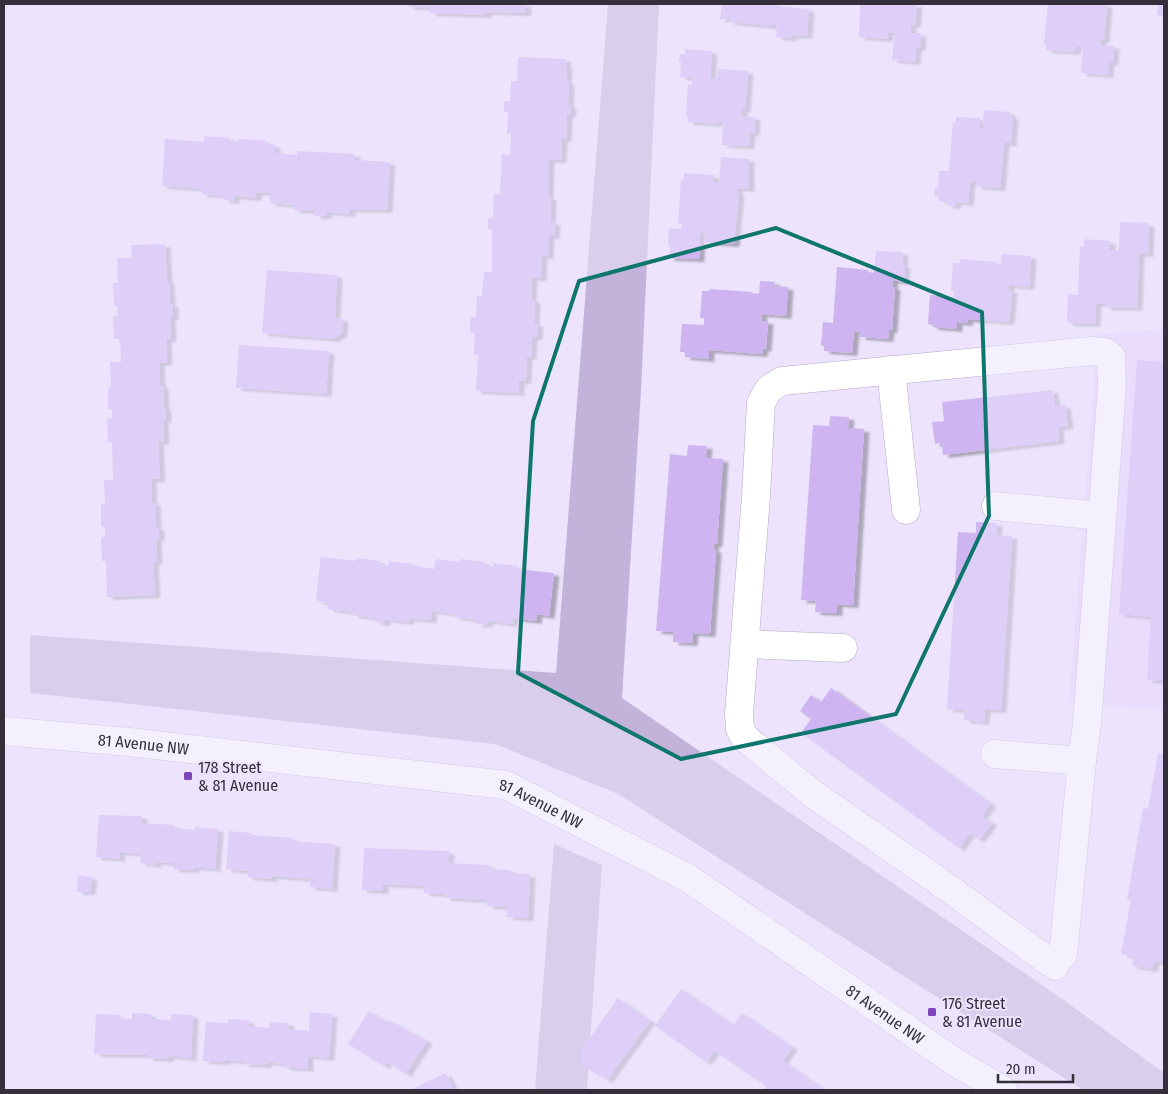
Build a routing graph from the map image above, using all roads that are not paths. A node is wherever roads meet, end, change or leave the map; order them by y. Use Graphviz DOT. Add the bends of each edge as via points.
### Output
graph roads {
  1 [pos="891,370"];
  2 [pos="996,506"];
  3 [pos="906,510"];
  4 [pos="1102,516"];
  5 [pos="745,644"];
  6 [pos="843,648"];
  7 [pos="4,731"];
  8 [pos="995,754"];
  9 [pos="1082,761"];
  10 [pos="1003,1090"];
  1 -- 3 [label="street"];
  1 -- 4 [label="street" via="1105,352 1110,357 1112,385"];
  1 -- 5 [label="street" via="782,381 769,388 761,403"];
  2 -- 4 [label="street"];
  4 -- 9 [label="street"];
  5 -- 6 [label="street"];
  5 -- 9 [label="street" via="739,714 740,729 746,738 813,794 1059,960"];
  7 -- 10 [label="street, 81 Avenue NW" via="506,785 688,878 952,1060"];
  8 -- 9 [label="street"];
}
